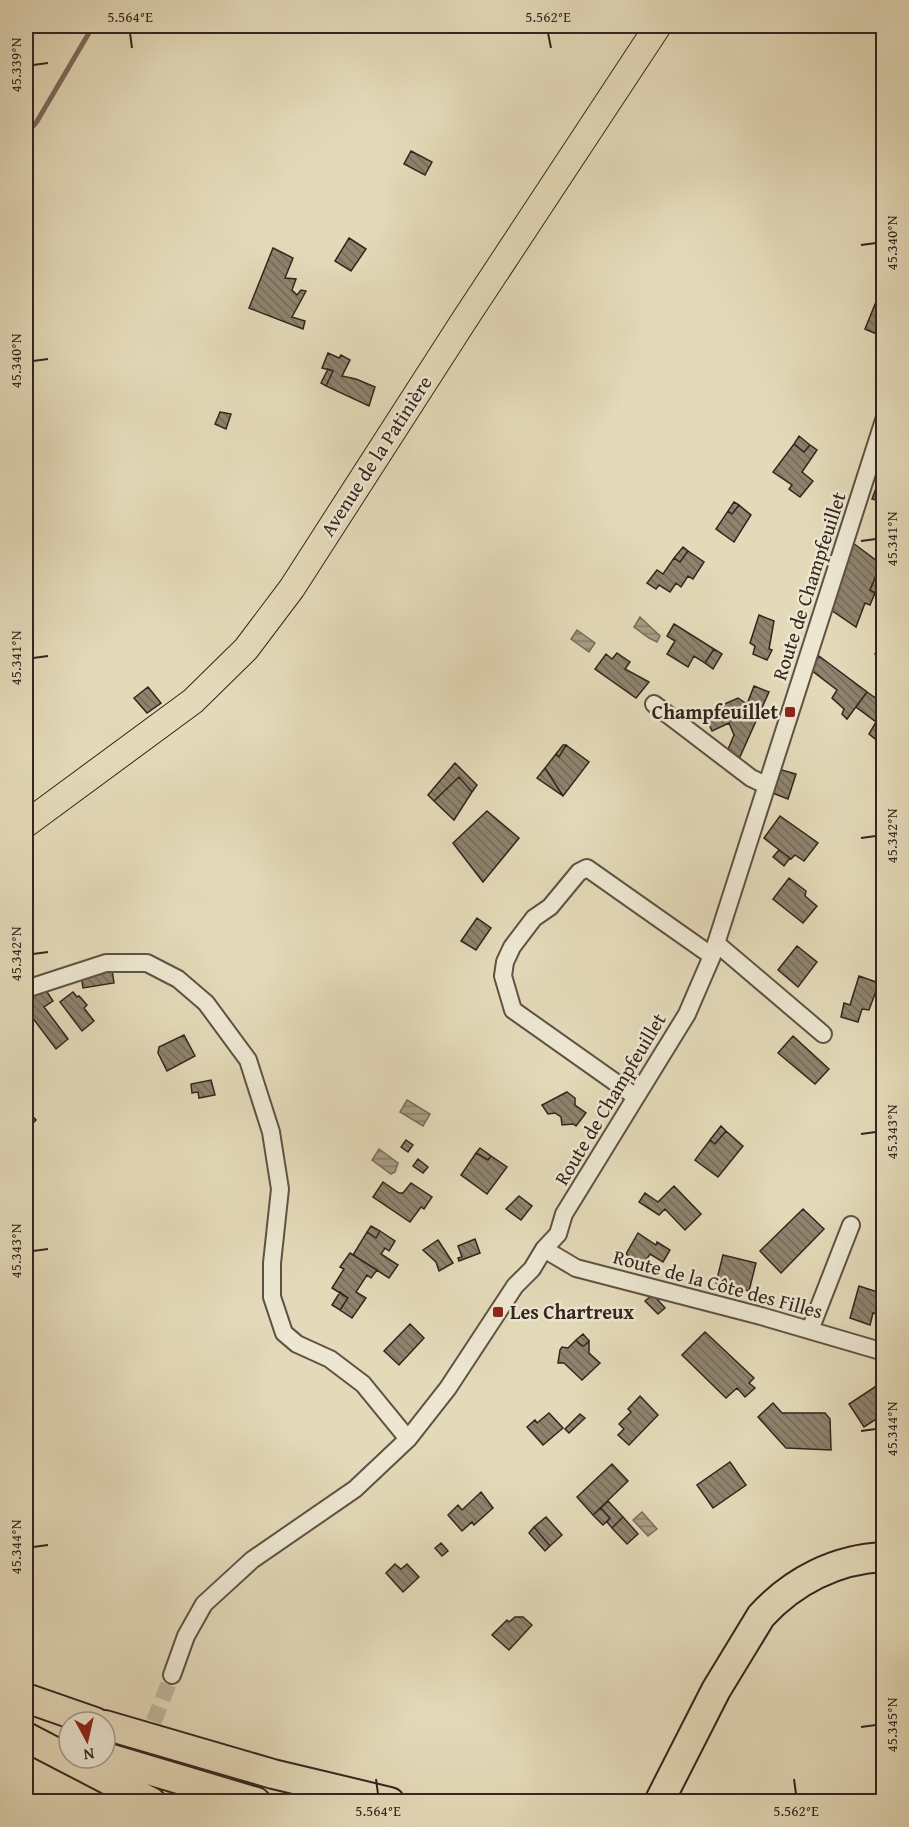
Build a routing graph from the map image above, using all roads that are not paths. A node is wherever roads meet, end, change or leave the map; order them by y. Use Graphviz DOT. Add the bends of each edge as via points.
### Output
graph roads {
  1 [pos="658,26"];
  2 [pos="884,420"];
  3 [pos="654,704"];
  4 [pos="766,785"];
  5 [pos="26,824"];
  6 [pos="714,949"];
  7 [pos="26,989"];
  8 [pos="823,1034"];
  9 [pos="636,1097"];
  10 [pos="851,1225"];
  11 [pos="544,1249"];
  12 [pos="810,1330"];
  13 [pos="884,1352"];
  14 [pos="408,1439"];
  15 [pos="884,1557"];
  16 [pos="884,1572"];
  17 [pos="743,1648"];
  18 [pos="172,1675"];
  19 [pos="26,1698"];
  20 [pos="60,1710"];
  21 [pos="117,1728"];
  22 [pos="26,1730"];
  23 [pos="26,1737"];
  24 [pos="57,1741"];
  25 [pos="117,1761"];
  26 [pos="662,1796"];
  27 [pos="151,1802"];
  28 [pos="256,1802"];
  29 [pos="390,1802"];
  1 -- 5 [label="main road, Avenue de la Patinière" via="292,588 246,649 193,701"];
  2 -- 4 [label="street, Route de Champfeuillet"];
  3 -- 4 [label="street" via="751,778"];
  4 -- 6 [label="street, Route de Champfeuillet"];
  6 -- 8 [label="street"];
  6 -- 9 [label="street, Route de Champfeuillet" via="687,1014"];
  6 -- 9 [label="street" via="586,868 550,907 534,918 512,947 503,976 513,1010"];
  7 -- 14 [label="street" via="106,963 147,963 178,980 206,1003 248,1060 271,1132 280,1190 272,1297 284,1333 297,1344 330,1359 363,1384"];
  9 -- 11 [label="street, Route de Champfeuillet" via="564,1214 558,1234"];
  10 -- 12 [label="street"];
  11 -- 12 [label="street, Route de la Côte des Filles" via="576,1268"];
  11 -- 14 [label="street, Route de Champfeuillet"];
  12 -- 13 [label="street, Route de la Côte des Filles"];
  14 -- 18 [label="street, Route de Champfeuillet" via="355,1489 252,1560 204,1604 186,1636"];
  15 -- 17 [label="highway" via="833,1567 790,1589 761,1616"];
  16 -- 17 [label="highway" via="848,1576 814,1591"];
  17 -- 26 [label="highway"];
  19 -- 20 [label="highway"];
  21 -- 29 [label="highway" via="273,1774"];
  22 -- 24 [label="highway"];
  23 -- 27 [label="highway"];
  25 -- 28 [label="highway"];
}
